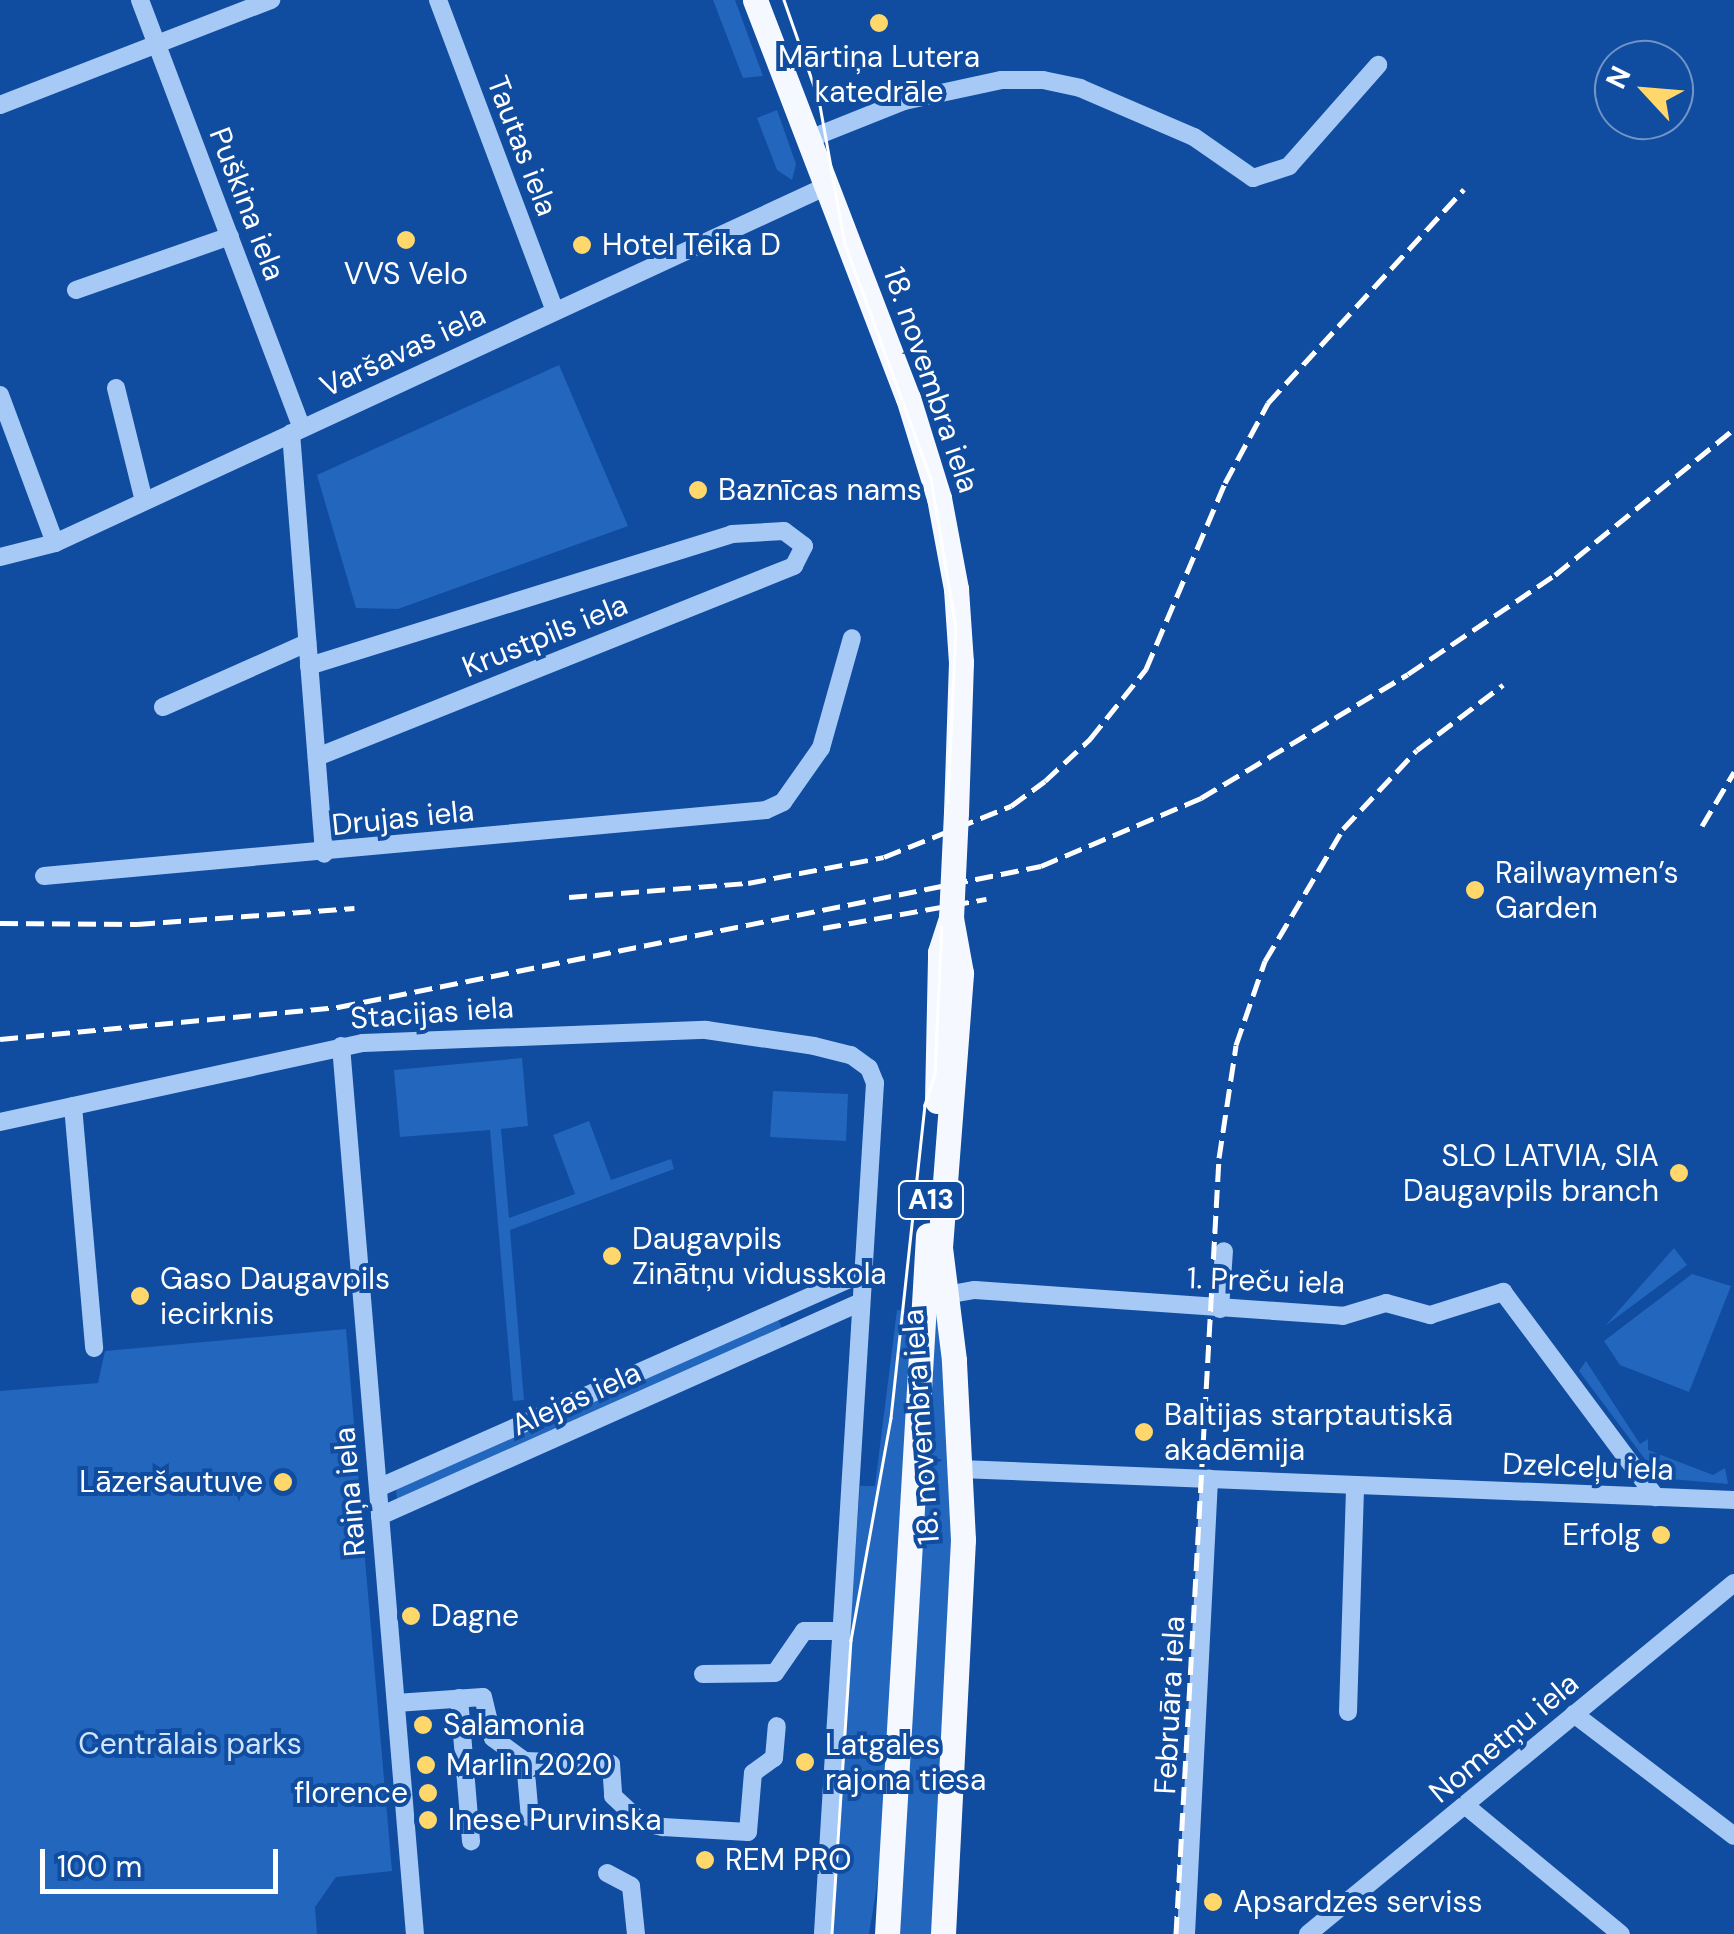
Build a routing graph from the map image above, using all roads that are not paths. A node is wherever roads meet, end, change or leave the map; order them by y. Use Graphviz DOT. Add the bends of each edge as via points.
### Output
graph roads {
  1 [pos="140,0"];
  2 [pos="271,0"];
  3 [pos="438,0"];
  4 [pos="755,0"];
  5 [pos="156,42"];
  6 [pos="1378,65"];
  7 [pos="0,105"];
  8 [pos="808,139"];
  9 [pos="827,186"];
  10 [pos="230,236"];
  11 [pos="76,290"];
  12 [pos="555,311"];
  13 [pos="116,388"];
  14 [pos="0,396"];
  15 [pos="297,431"];
  16 [pos="144,501"];
  17 [pos="55,542"];
  18 [pos="0,556"];
  19 [pos="852,638"];
  20 [pos="307,643"];
  21 [pos="309,666"];
  22 [pos="163,708"];
  23 [pos="317,757"];
  24 [pos="324,854"];
  25 [pos="44,876"];
  26 [pos="951,918"];
  27 [pos="341,1046"];
  28 [pos="868,1068"];
  29 [pos="74,1106"];
  30 [pos="0,1122"];
  31 [pos="1224,1252"];
  32 [pos="863,1273"];
  33 [pos="946,1295"];
  34 [pos="861,1302"];
  35 [pos="784,1308"];
  36 [pos="1220,1309"];
  37 [pos="796,1331"];
  38 [pos="94,1348"];
  39 [pos="960,1469"];
  40 [pos="1209,1479"];
  41 [pos="1355,1485"];
  42 [pos="378,1488"];
  43 [pos="1656,1497"];
  44 [pos="1734,1500"];
  45 [pos="380,1516"];
  46 [pos="1734,1583"];
  47 [pos="838,1631"];
  48 [pos="703,1674"];
  49 [pos="459,1698"];
  50 [pos="396,1703"];
  51 [pos="1348,1712"];
  52 [pos="1574,1714"];
  53 [pos="777,1726"];
  54 [pos="526,1761"];
  55 [pos="1466,1806"];
  56 [pos="530,1818"];
  57 [pos="1734,1836"];
  58 [pos="470,1842"];
  59 [pos="606,1874"];
  60 [pos="1614,1932"];
  61 [pos="415,1934"];
  62 [pos="636,1934"];
  63 [pos="823,1934"];
  64 [pos="887,1934"];
  65 [pos="943,1934"];
  66 [pos="1186,1934"];
  67 [pos="1308,1934"];
  1 -- 5 [label="street, Puškina iela"];
  2 -- 5 [label="street"];
  3 -- 12 [label="street, Tautas iela"];
  4 -- 8 [label="main road, 18. novembra iela / A13"];
  5 -- 7 [label="street"];
  5 -- 10 [label="street, Puškina iela"];
  6 -- 8 [label="street" via="1289,166 1253,178 1194,137 1080,88 1044,80 1001,80 904,101"];
  8 -- 9 [label="main road, 18. novembra iela / A13"];
  9 -- 12 [label="street, Varšavas iela"];
  9 -- 26 [label="main road, 18. novembra iela / A13, bridge" via="908,398 947,530 961,662"];
  10 -- 11 [label="street"];
  10 -- 15 [label="street, Puškina iela"];
  12 -- 15 [label="street, Varšavas iela"];
  13 -- 16 [label="street"];
  14 -- 17 [label="street"];
  15 -- 16 [label="street, Varšavas iela"];
  15 -- 20 [label="street, Puškina iela"];
  16 -- 17 [label="street, Varšavas iela"];
  17 -- 18 [label="street, Varšavas iela"];
  19 -- 24 [label="street, Drujas iela" via="821,748 782,802 766,810"];
  20 -- 21 [label="street, Puškina iela"];
  20 -- 22 [label="street"];
  21 -- 23 [label="street, Puškina iela"];
  21 -- 23 [label="street, Krustpils iela" via="732,534 797,537 804,546 794,566"];
  23 -- 24 [label="street, Puškina iela"];
  24 -- 25 [label="street, Drujas iela"];
  26 -- 33 [label="main road, 18. novembra iela / A13" via="961,962 940,1194"];
  26 -- 64 [label="main road, 18. novembra iela / A13" via="940,952 934,1158"];
  27 -- 28 [label="street, Stacijas iela" via="706,1030 814,1046 851,1055"];
  27 -- 29 [label="street, Stacijas iela"];
  27 -- 42 [label="street, Raiņa iela"];
  28 -- 32 [label="street, 18. novembra iela" via="875,1083"];
  29 -- 30 [label="street, Stacijas iela"];
  29 -- 38 [label="street"];
  31 -- 36 [label="street"];
  32 -- 34 [label="street, 18. novembra iela"];
  32 -- 35 [label="street, Alejas iela"];
  33 -- 36 [label="street, 1. Preču iela" via="975,1290"];
  33 -- 39 [label="main road, 18. novembra iela / A13"];
  34 -- 37 [label="street, Alejas iela"];
  34 -- 47 [label="street, 18. novembra iela"];
  35 -- 37 [label="street"];
  35 -- 42 [label="street, Alejas iela"];
  36 -- 43 [label="street, 1. Preču iela" via="1343,1316 1386,1303 1430,1314 1503,1292"];
  37 -- 45 [label="street, Alejas iela"];
  39 -- 40 [label="street, Dzelceļu iela"];
  39 -- 65 [label="main road, 18. novembra iela / A13" via="963,1540"];
  40 -- 41 [label="street, Dzelceļu iela"];
  40 -- 66 [label="street, Februāra iela"];
  41 -- 43 [label="street, Dzelceļu iela"];
  41 -- 51 [label="street"];
  42 -- 45 [label="street, Raiņa iela"];
  43 -- 44 [label="street, Dzelceļu iela"];
  45 -- 50 [label="street, Raiņa iela"];
  46 -- 52 [label="street, Nometņu iela"];
  47 -- 48 [label="street" via="804,1631 774,1673"];
  47 -- 63 [label="street, 18. novembra iela"];
  49 -- 50 [label="street"];
  49 -- 54 [label="street" via="484,1696 494,1738"];
  49 -- 58 [label="street"];
  50 -- 61 [label="street, Raiņa iela"];
  52 -- 55 [label="street, Nometņu iela"];
  52 -- 57 [label="street"];
  53 -- 54 [label="street" via="774,1758 753,1773 748,1832 641,1822 613,1796 611,1764"];
  54 -- 56 [label="street"];
  55 -- 60 [label="street"];
  55 -- 67 [label="street, Nometņu iela"];
  59 -- 62 [label="street" via="631,1886"];
}
